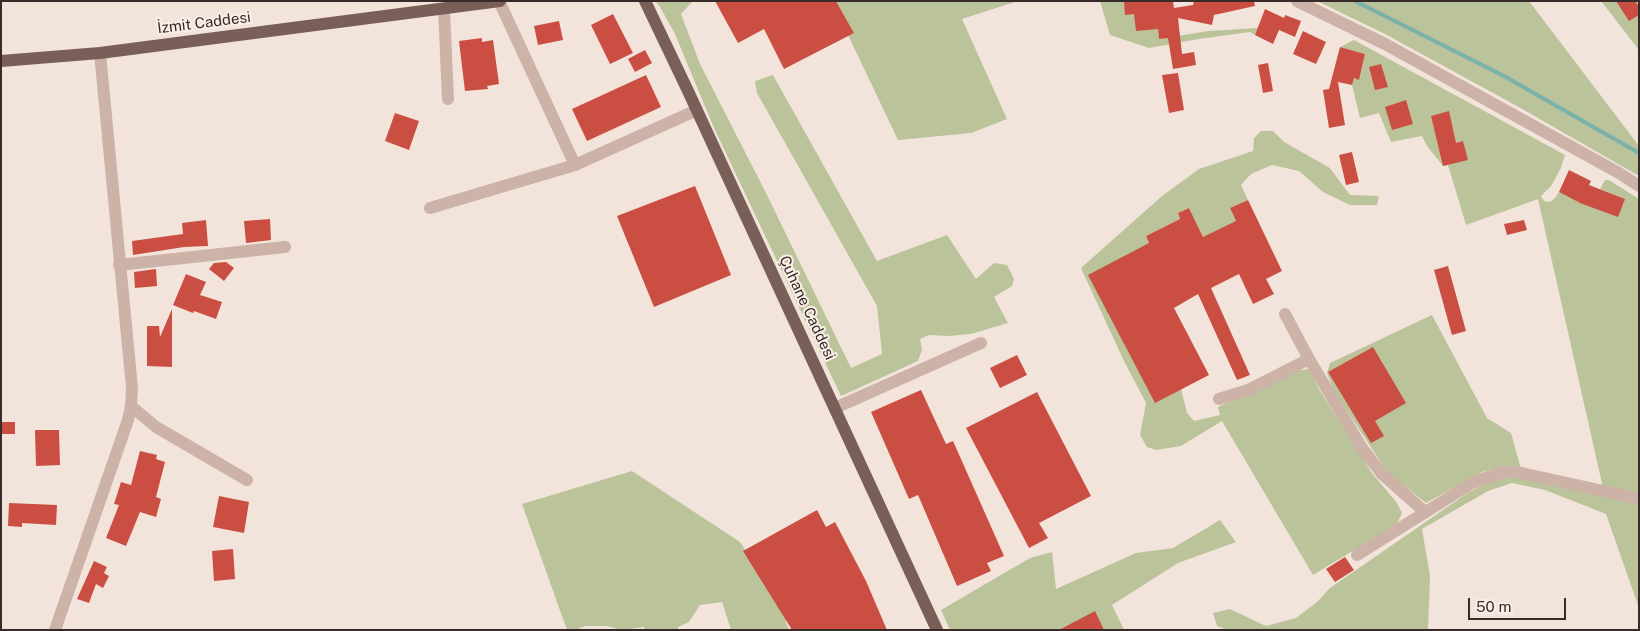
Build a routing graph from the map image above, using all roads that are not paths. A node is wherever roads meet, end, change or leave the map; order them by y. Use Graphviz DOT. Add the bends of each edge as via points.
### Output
graph roads {
  1 [pos="499,1"];
  2 [pos="645,1"];
  3 [pos="1296,1"];
  4 [pos="444,9"];
  5 [pos="100,53"];
  6 [pos="1,61"];
  7 [pos="448,99"];
  8 [pos="697,110"];
  9 [pos="575,165"];
  10 [pos="1639,186"];
  11 [pos="430,208"];
  12 [pos="285,247"];
  13 [pos="119,265"];
  14 [pos="1285,314"];
  15 [pos="981,343"];
  16 [pos="1309,359"];
  17 [pos="1219,399"];
  18 [pos="131,406"];
  19 [pos="835,408"];
  20 [pos="247,480"];
  21 [pos="1639,499"];
  22 [pos="1425,512"];
  23 [pos="1357,555"];
  24 [pos="55,630"];
  25 [pos="937,630"];
  1 -- 4 [label="main road, İzmit Caddesi"];
  1 -- 9 [label="street"];
  2 -- 8 [label="main road, Çuhane Caddesi"];
  3 -- 10 [label="street" via="1385,44"];
  4 -- 5 [label="main road, İzmit Caddesi"];
  4 -- 7 [label="street"];
  5 -- 6 [label="main road, İzmit Caddesi"];
  5 -- 13 [label="street"];
  8 -- 9 [label="street"];
  8 -- 19 [label="main road, Çuhane Caddesi"];
  9 -- 11 [label="street"];
  12 -- 13 [label="street"];
  13 -- 18 [label="street" via="132,388"];
  14 -- 16 [label="street"];
  15 -- 19 [label="street"];
  16 -- 17 [label="street" via="1248,390"];
  16 -- 22 [label="street" via="1362,448 1382,474"];
  18 -- 20 [label="street" via="156,427"];
  18 -- 24 [label="street"];
  19 -- 25 [label="main road, Çuhane Caddesi"];
  21 -- 22 [label="street" via="1517,472 1502,472 1472,483"];
  22 -- 23 [label="street"];
}
